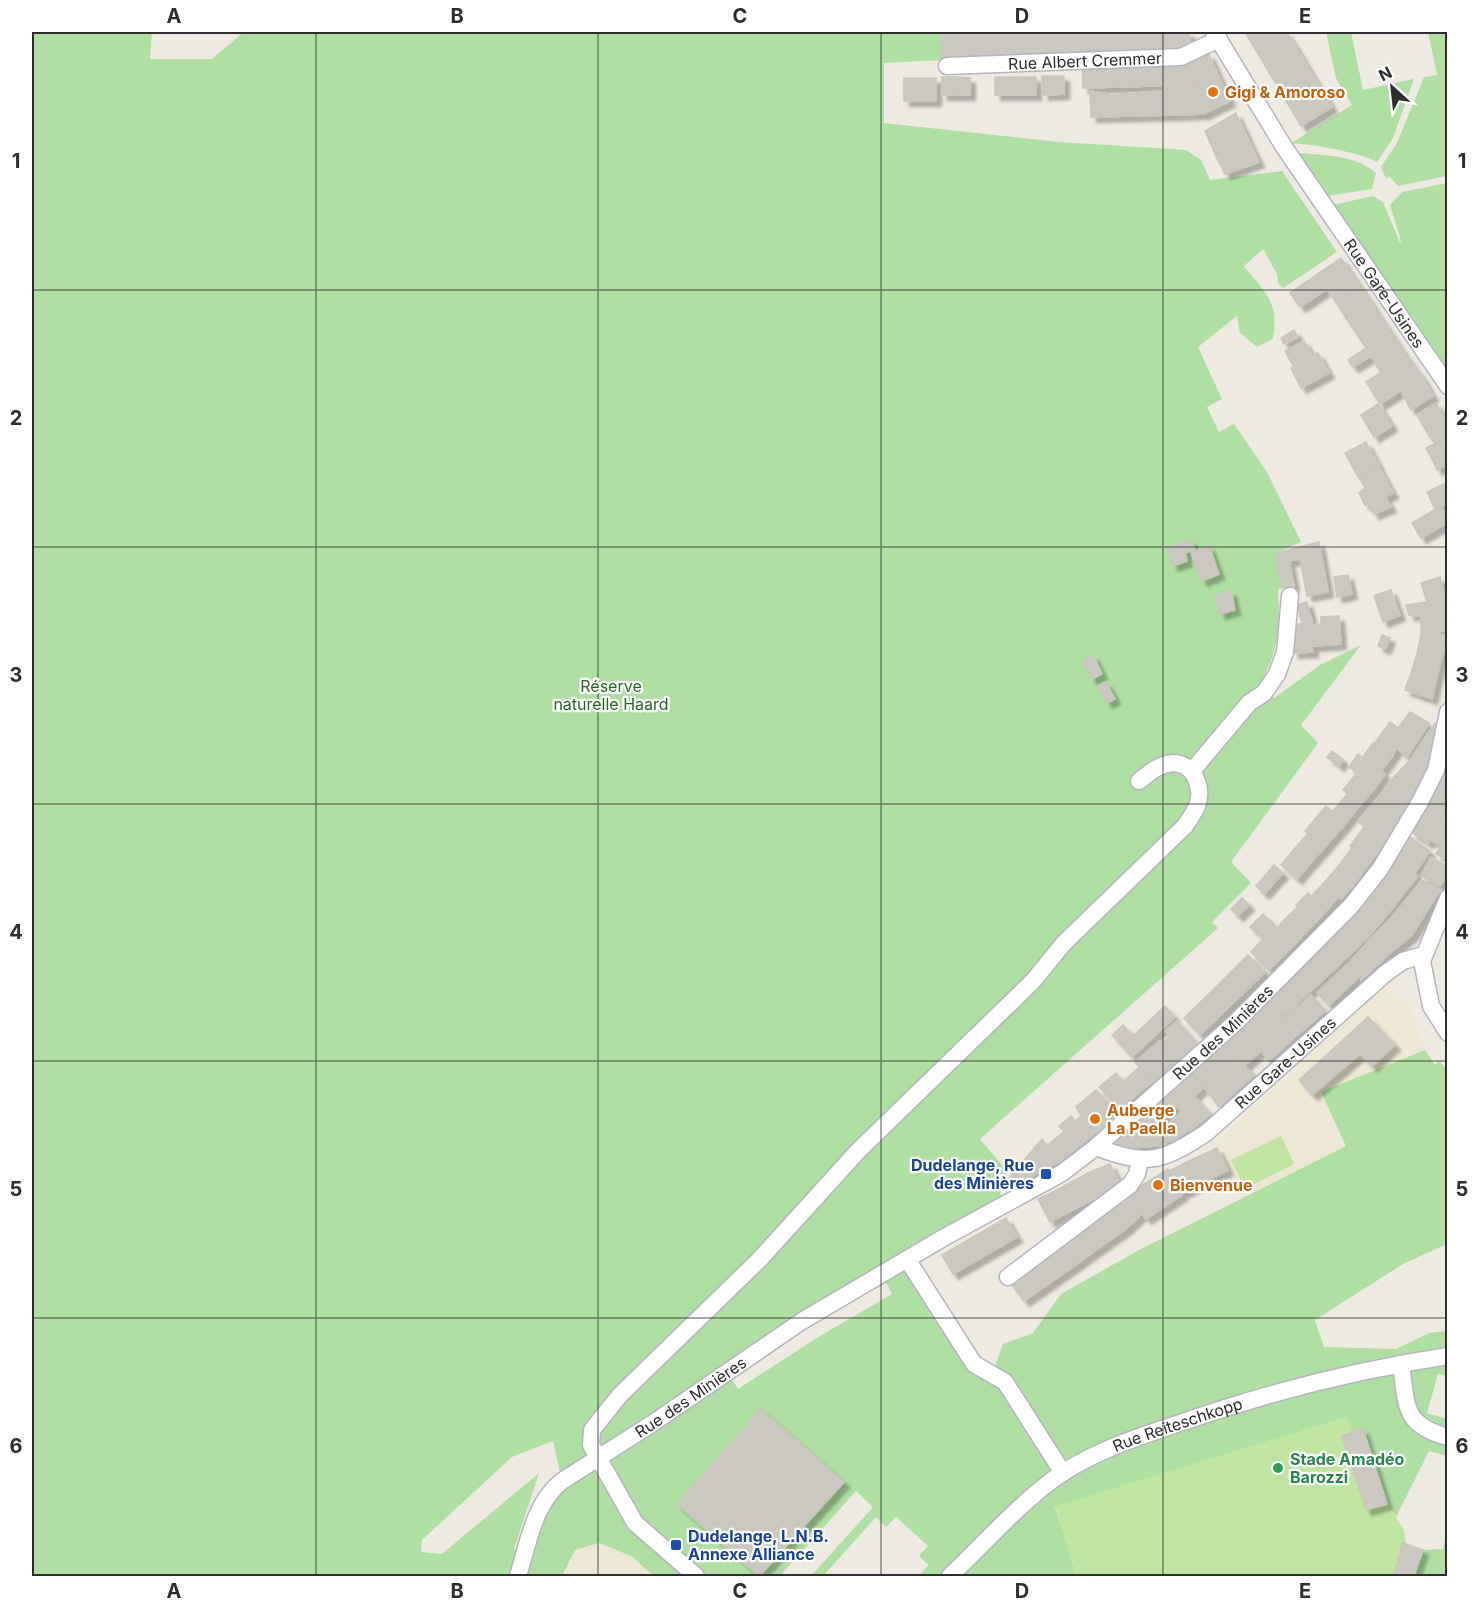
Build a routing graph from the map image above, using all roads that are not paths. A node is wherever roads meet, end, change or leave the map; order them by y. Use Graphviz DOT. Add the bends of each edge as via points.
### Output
graph roads {
  1 [pos="1216,35"];
  2 [pos="947,66"];
  3 [pos="1448,386"];
  4 [pos="1290,596"];
  5 [pos="1448,712"];
  6 [pos="1192,771"];
  7 [pos="1139,781"];
  8 [pos="1448,898"];
  9 [pos="1423,955"];
  10 [pos="1448,1033"];
  11 [pos="1096,1147"];
  12 [pos="1140,1161"];
  13 [pos="907,1259"];
  14 [pos="1008,1277"];
  15 [pos="1448,1356"];
  16 [pos="1401,1364"];
  17 [pos="1448,1437"];
  18 [pos="599,1458"];
  19 [pos="1063,1473"];
  20 [pos="518,1576"];
  21 [pos="696,1576"];
  22 [pos="950,1576"];
  1 -- 2 [label="street, Rue Albert Cremmer" via="1181,57"];
  1 -- 3 [label="street, Rue Gare-Usines" via="1284,147"];
  4 -- 6 [label="street" via="1285,652 1277,674"];
  5 -- 11 [label="street, Rue des Minières" via="1436,770 1420,802 1380,869 1351,906 1236,1022"];
  6 -- 7 [label="street" via="1174,763 1156,767"];
  6 -- 18 [label="street" via="1200,786 1198,805 1185,826 858,1151 759,1260 620,1395 592,1430 591,1445"];
  8 -- 9 [label="street"];
  9 -- 10 [label="street" via="1423,977 1431,1006"];
  9 -- 12 [label="street, Rue Gare-Usines" via="1403,961 1386,973 1206,1133 1164,1156"];
  11 -- 12 [label="street"];
  11 -- 13 [label="street, Rue des Minières" via="1062,1173"];
  12 -- 14 [label="street" via="1130,1185"];
  13 -- 18 [label="street, Rue des Minières" via="802,1321"];
  13 -- 19 [label="street" via="974,1364 1005,1383"];
  15 -- 16 [label="street, Rue Reiteschkopp"];
  16 -- 17 [label="street" via="1409,1411 1416,1423 1426,1432"];
  16 -- 19 [label="street, Rue Reiteschkopp" via="1236,1403 1103,1449"];
  18 -- 20 [label="street" via="562,1481 545,1498"];
  18 -- 21 [label="street" via="635,1523"];
  19 -- 22 [label="street, Rue Reiteschkopp"];
}
